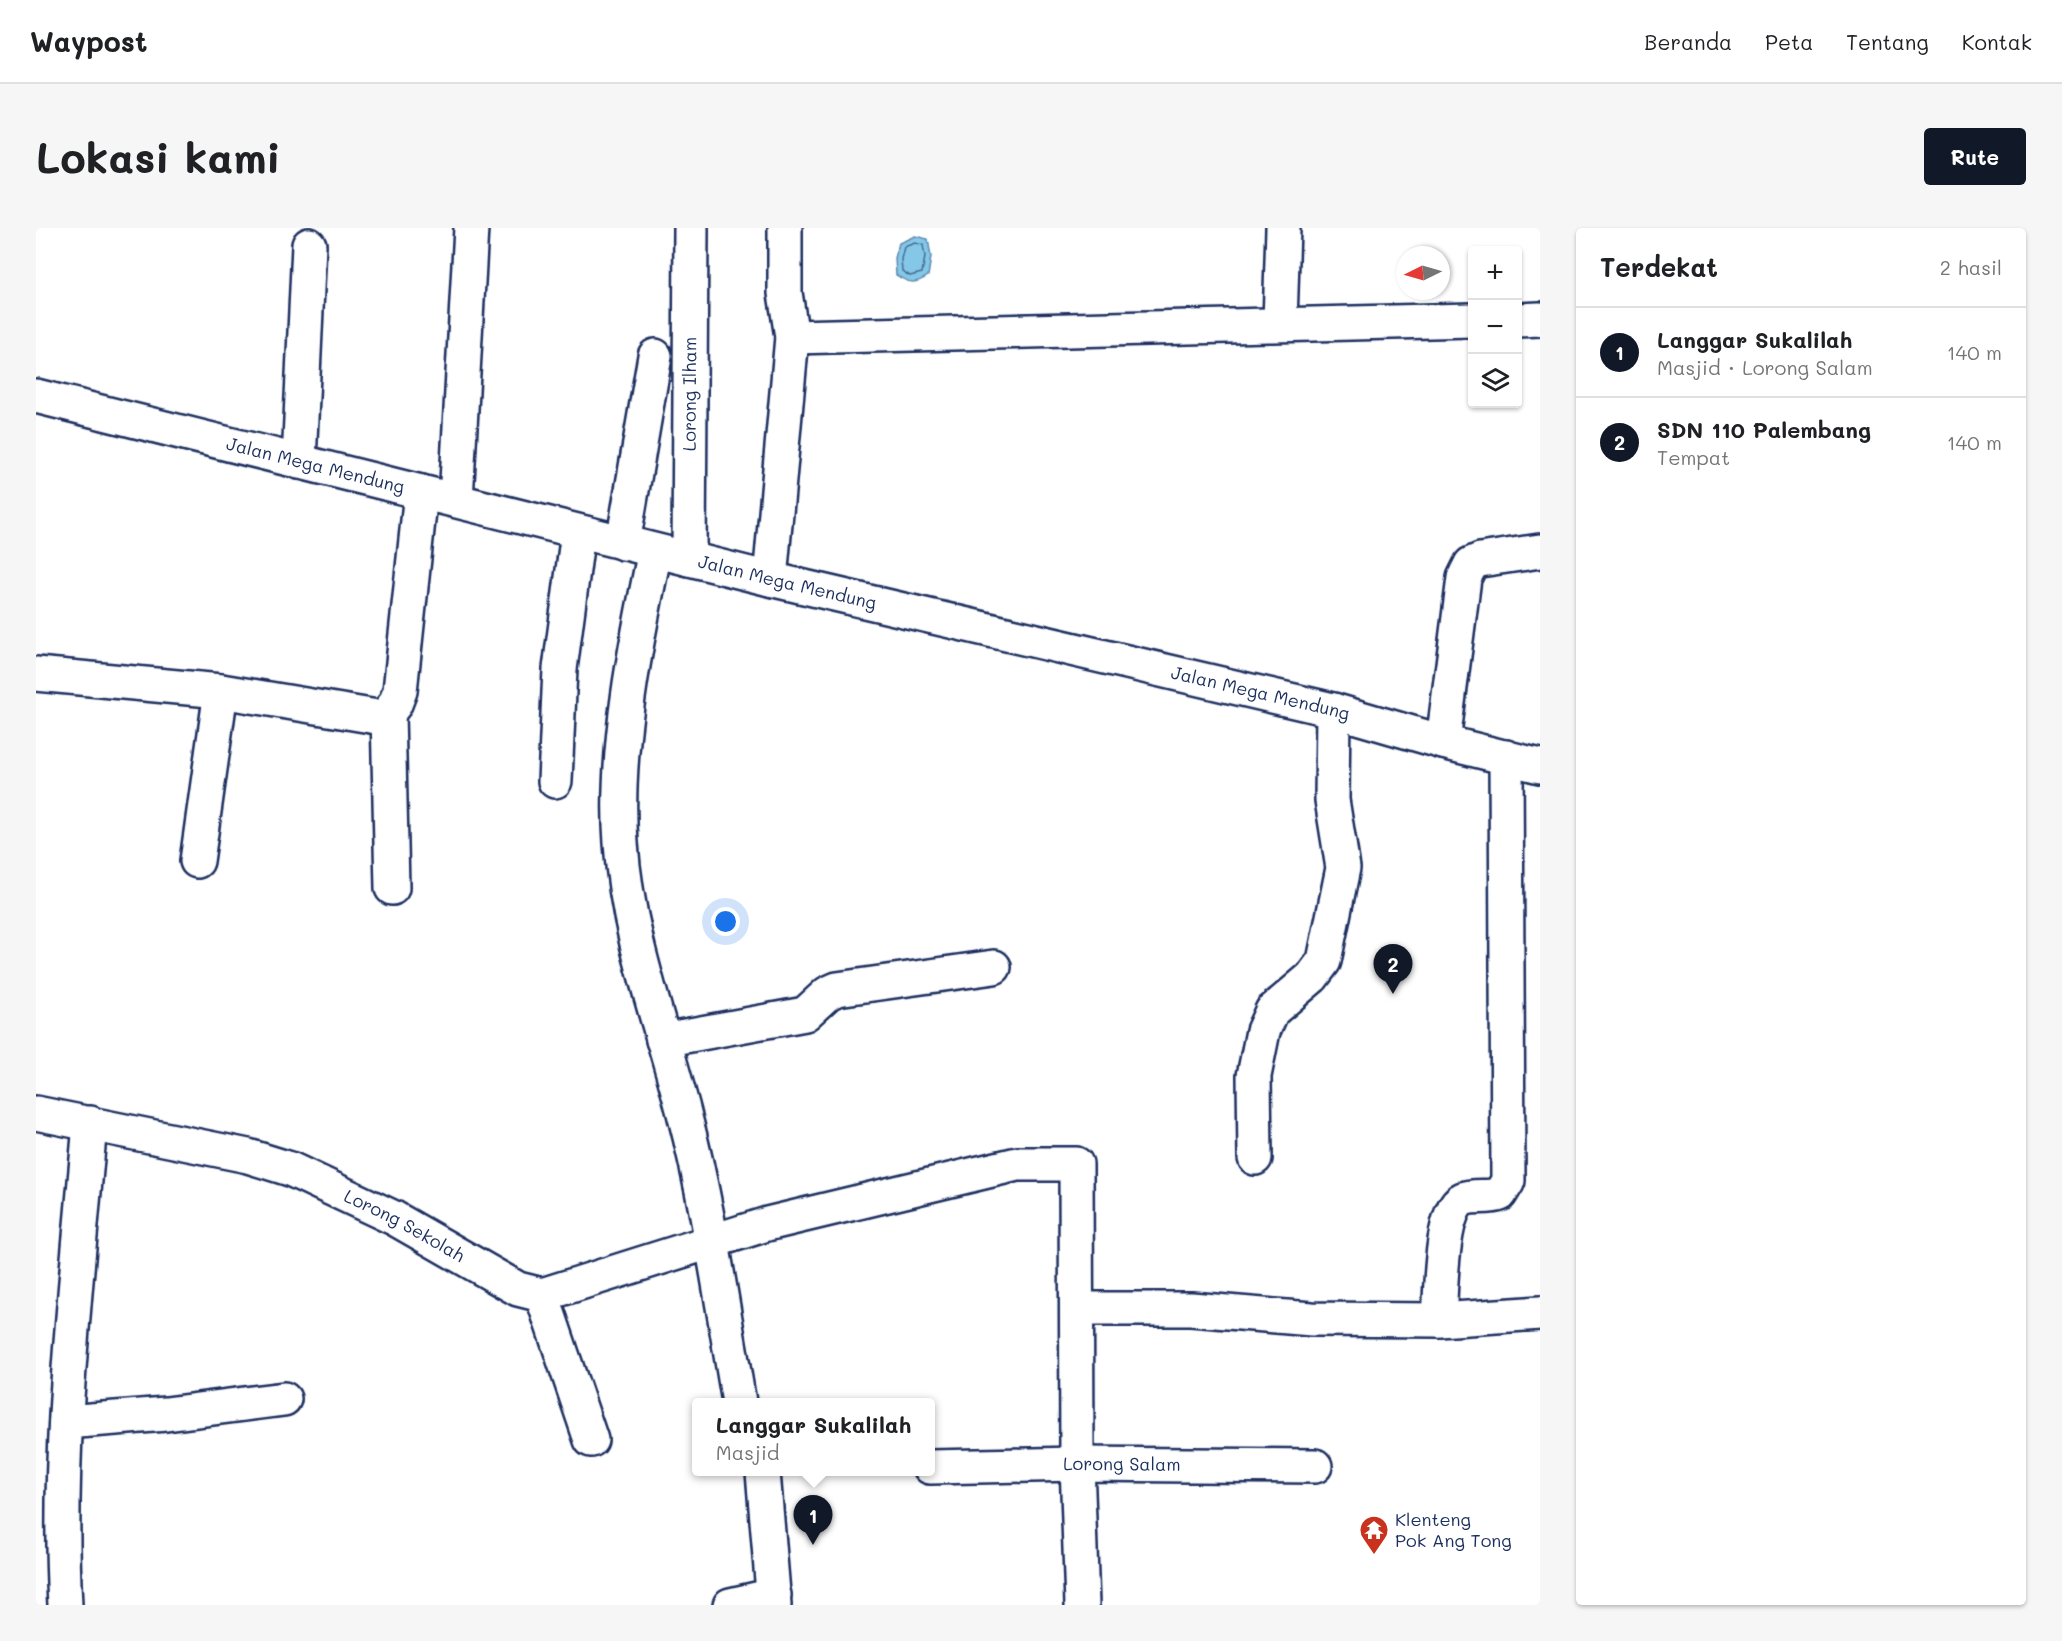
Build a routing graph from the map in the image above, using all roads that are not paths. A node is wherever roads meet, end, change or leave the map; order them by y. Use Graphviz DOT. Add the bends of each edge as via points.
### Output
graph roads {
  1 [pos="471,228"];
  2 [pos="691,228"];
  3 [pos="785,228"];
  4 [pos="1283,228"];
  5 [pos="309,245"];
  6 [pos="1540,319"];
  7 [pos="1468,320"];
  8 [pos="1522,320"];
  9 [pos="1280,323"];
  10 [pos="792,337"];
  11 [pos="655,356"];
  12 [pos="36,396"];
  13 [pos="299,462"];
  14 [pos="421,492"];
  15 [pos="456,500"];
  16 [pos="578,532"];
  17 [pos="623,543"];
  18 [pos="656,551"];
  19 [pos="1540,551"];
  20 [pos="689,559"];
  21 [pos="770,579"];
  22 [pos="36,674"];
  23 [pos="220,691"];
  24 [pos="1333,710"];
  25 [pos="388,713"];
  26 [pos="1443,742"];
  27 [pos="1506,757"];
  28 [pos="1540,766"];
  29 [pos="555,781"];
  30 [pos="197,861"];
  31 [pos="392,888"];
  32 [pos="994,967"];
  33 [pos="663,1040"];
  34 [pos="36,1113"];
  35 [pos="90,1123"];
  36 [pos="1255,1158"];
  37 [pos="713,1240"];
  38 [pos="542,1295"];
  39 [pos="1078,1309"];
  40 [pos="1540,1313"];
  41 [pos="1439,1320"];
  42 [pos="738,1398"];
  43 [pos="284,1400"];
  44 [pos="66,1422"];
  45 [pos="591,1440"];
  46 [pos="1077,1464"];
  47 [pos="935,1467"];
  48 [pos="1315,1467"];
  49 [pos="763,1476"];
  50 [pos="774,1600"];
  51 [pos="65,1605"];
  52 [pos="730,1605"];
  53 [pos="1082,1605"];
  1 -- 15 [label="street"];
  2 -- 20 [label="street, Lorong Ilham"];
  3 -- 10 [label="street" via="785,293"];
  4 -- 9 [label="street"];
  5 -- 13 [label="street"];
  6 -- 8 [label="street"];
  7 -- 9 [label="street"];
  9 -- 10 [label="street"];
  10 -- 21 [label="street"];
  11 -- 17 [label="street"];
  12 -- 13 [label="street, Jalan Mega Mendung"];
  13 -- 14 [label="street, Jalan Mega Mendung"];
  14 -- 15 [label="street, Jalan Mega Mendung"];
  14 -- 25 [label="street" via="403,675 395,704"];
  15 -- 16 [label="street, Jalan Mega Mendung"];
  16 -- 17 [label="street, Jalan Mega Mendung"];
  16 -- 29 [label="street" via="560,669"];
  17 -- 18 [label="street, Jalan Mega Mendung"];
  18 -- 20 [label="street, Jalan Mega Mendung"];
  18 -- 33 [label="street" via="637,637 620,808 631,924"];
  19 -- 26 [label="street" via="1471,564 1464,578"];
  20 -- 21 [label="street, Jalan Mega Mendung"];
  21 -- 24 [label="street, Jalan Mega Mendung"];
  22 -- 23 [label="street"];
  23 -- 25 [label="street" via="377,717"];
  23 -- 30 [label="street"];
  24 -- 26 [label="street, Jalan Mega Mendung"];
  24 -- 36 [label="street" via="1332,800 1342,868 1324,961 1312,977 1272,1011 1263,1031 1254,1076"];
  25 -- 31 [label="street"];
  26 -- 27 [label="street, Jalan Mega Mendung"];
  27 -- 28 [label="street, Jalan Mega Mendung"];
  27 -- 41 [label="street" via="1508,1181 1500,1194 1461,1199 1452,1209 1445,1242"];
  32 -- 33 [label="street" via="837,989 806,1014"];
  33 -- 37 [label="street" via="685,1114"];
  34 -- 35 [label="street, Lorong Sekolah"];
  35 -- 38 [label="street, Lorong Sekolah" via="248,1156 290,1169 394,1218 518,1289"];
  35 -- 44 [label="street"];
  37 -- 38 [label="street"];
  37 -- 39 [label="street" via="1017,1164 1076,1164"];
  37 -- 42 [label="street"];
  38 -- 45 [label="street"];
  39 -- 41 [label="street" via="1191,1309 1312,1319"];
  39 -- 46 [label="street"];
  40 -- 41 [label="street"];
  43 -- 44 [label="street"];
  44 -- 51 [label="street"];
  46 -- 47 [label="street, Lorong Salam"];
  46 -- 48 [label="street, Lorong Salam"];
  46 -- 53 [label="street"];
  49 -- 50 [label="street"];
  50 -- 52 [label="street"];
}
